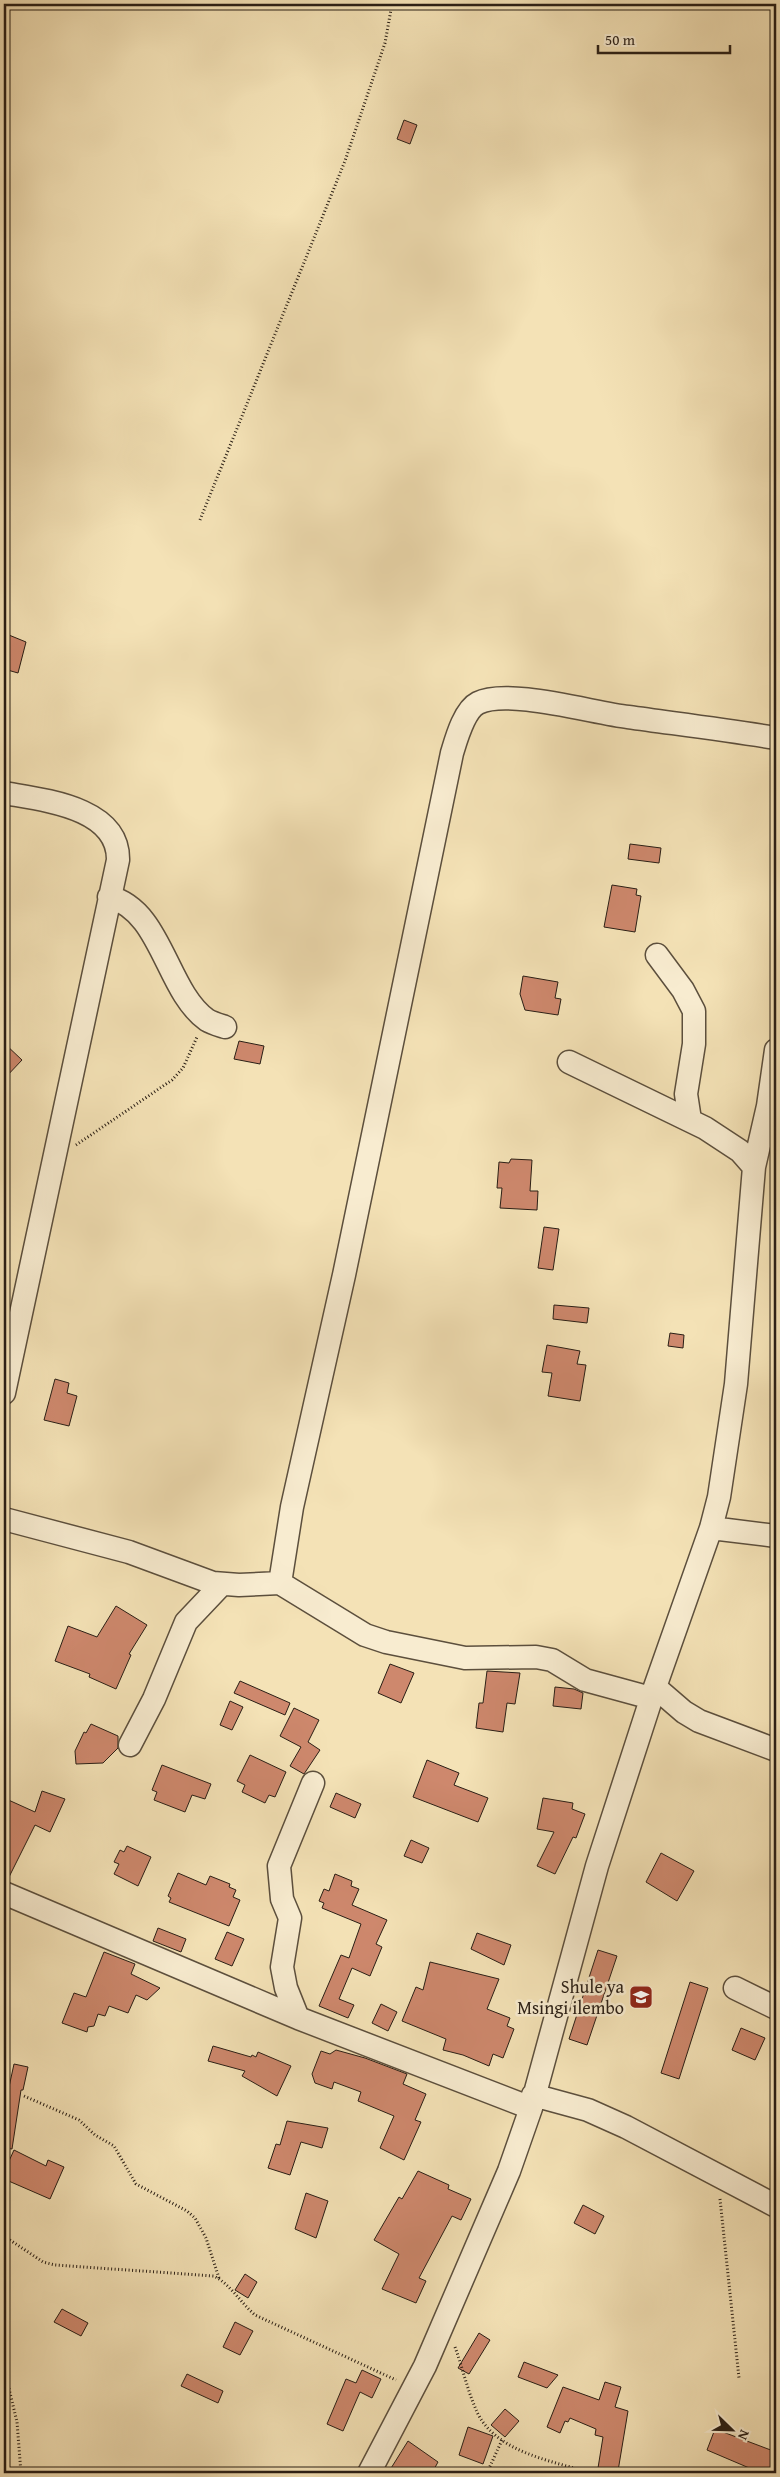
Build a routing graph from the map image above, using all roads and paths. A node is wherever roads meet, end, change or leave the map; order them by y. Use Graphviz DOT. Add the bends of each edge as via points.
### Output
graph roads {
  1 [pos="392,4"];
  2 [pos="200,520"];
  3 [pos="776,738"];
  4 [pos="4,793"];
  5 [pos="109,897"];
  6 [pos="657,955"];
  7 [pos="215,1022"];
  8 [pos="776,1050"];
  9 [pos="569,1062"];
  10 [pos="772,1108"];
  11 [pos="690,1120"];
  12 [pos="54,1161"];
  13 [pos="754,1168"];
  14 [pos="4,1393"];
  15 [pos="4,1519"];
  16 [pos="711,1528"];
  17 [pos="776,1536"];
  18 [pos="280,1583"];
  19 [pos="222,1584"];
  20 [pos="653,1692"];
  21 [pos="130,1745"];
  22 [pos="776,1750"];
  23 [pos="313,1783"];
  24 [pos="4,1893"];
  25 [pos="735,1988"];
  26 [pos="776,2008"];
  27 [pos="298,2018"];
  28 [pos="24,2096"];
  29 [pos="532,2101"];
  30 [pos="717,2175"];
  31 [pos="776,2206"];
  32 [pos="4,2236"];
  33 [pos="8,2238"];
  34 [pos="219,2278"];
  35 [pos="4,2295"];
  36 [pos="445,2318"];
  37 [pos="4,2368"];
  38 [pos="739,2378"];
  39 [pos="413,2388"];
  40 [pos="502,2440"];
  41 [pos="21,2473"];
  42 [pos="369,2473"];
  43 [pos="487,2473"];
  44 [pos="592,2473"];
  1 -- 2 [label="path" via="385,43 345,161"];
  3 -- 18 [label="street" via="495,698 476,704 461,725 452,753 344,1275 292,1507"];
  4 -- 5 [label="street" via="58,804 87,814 110,830 117,842 118,860"];
  5 -- 7 [label="street" via="131,907 148,929 191,1004"];
  5 -- 12 [label="street"];
  6 -- 11 [label="street" via="683,990 694,1012 694,1044 686,1094"];
  7 -- 12 [label="path" via="172,1080"];
  8 -- 10 [label="street"];
  9 -- 11 [label="street"];
  10 -- 13 [label="street"];
  11 -- 13 [label="street" via="726,1140"];
  12 -- 14 [label="street"];
  13 -- 16 [label="street" via="736,1384 719,1497"];
  15 -- 19 [label="street" via="129,1552"];
  16 -- 17 [label="street"];
  16 -- 20 [label="street"];
  18 -- 19 [label="street"];
  18 -- 20 [label="street" via="365,1635 386,1642 465,1658 536,1657 552,1660 585,1680"];
  19 -- 21 [label="street" via="186,1622 154,1699"];
  20 -- 22 [label="street" via="699,1721"];
  20 -- 29 [label="street" via="597,1866"];
  23 -- 27 [label="street" via="279,1866 282,1898 290,1918 282,1966 286,1988"];
  24 -- 27 [label="street"];
  25 -- 26 [label="street"];
  27 -- 29 [label="street"];
  28 -- 34 [label="path" via="79,2120 114,2146 136,2184 195,2218 206,2238"];
  29 -- 30 [label="street" via="588,2110"];
  29 -- 36 [label="street" via="509,2171"];
  30 -- 31 [label="street"];
  30 -- 38 [label="path"];
  32 -- 33 [label="path"];
  33 -- 34 [label="path" via="43,2262 55,2265"];
  33 -- 35 [label="path"];
  34 -- 39 [label="path" via="255,2315"];
  36 -- 39 [label="street"];
  36 -- 40 [label="path" via="478,2414"];
  37 -- 41 [label="path" via="17,2422"];
  39 -- 42 [label="street"];
  40 -- 43 [label="path"];
  40 -- 44 [label="path" via="511,2447"];
}
